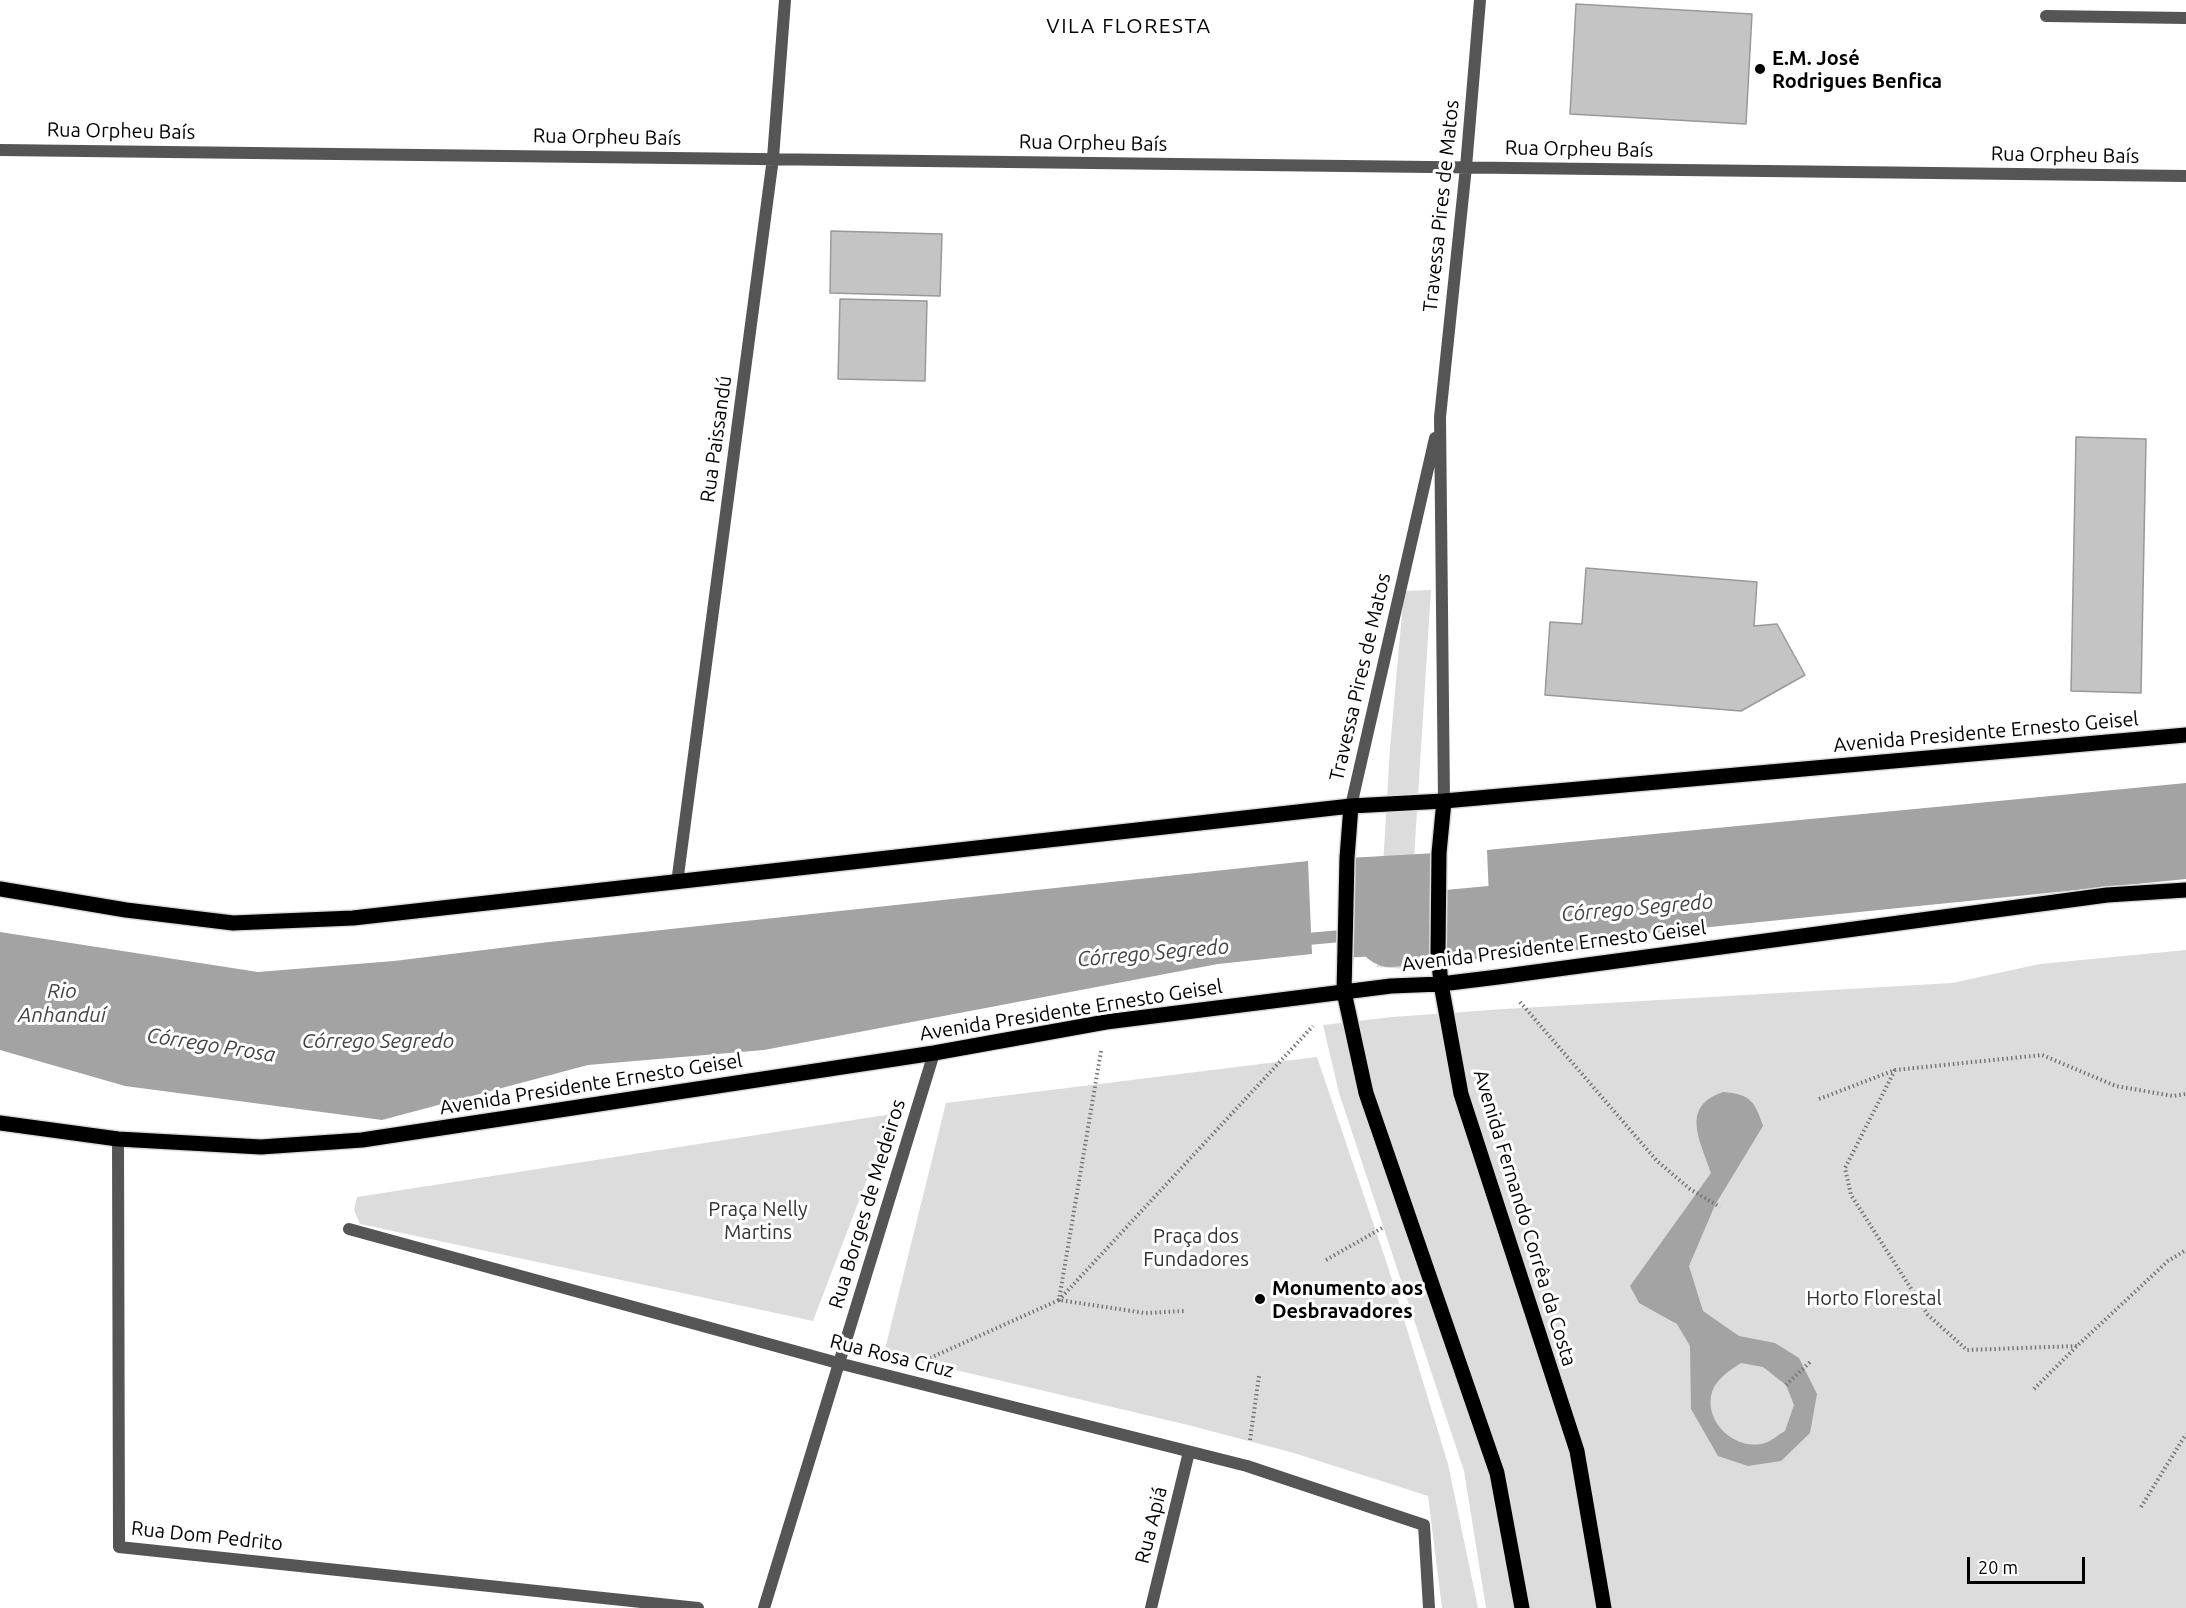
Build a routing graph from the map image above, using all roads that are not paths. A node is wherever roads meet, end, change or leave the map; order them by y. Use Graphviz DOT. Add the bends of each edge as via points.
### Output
graph roads {
  1 [pos="785,0"];
  2 [pos="1480,0"];
  3 [pos="2046,16"];
  4 [pos="2186,18"];
  5 [pos="0,150"];
  6 [pos="773,158"];
  7 [pos="1466,167"];
  8 [pos="2186,176"];
  9 [pos="1440,417"];
  10 [pos="2186,735"];
  11 [pos="1444,801"];
  12 [pos="1351,806"];
  13 [pos="677,883"];
  14 [pos="0,890"];
  15 [pos="2186,890"];
  16 [pos="1441,984"];
  17 [pos="1344,992"];
  18 [pos="934,1053"];
  19 [pos="0,1123"];
  20 [pos="118,1138"];
  21 [pos="349,1229"];
  22 [pos="838,1363"];
  23 [pos="1189,1452"];
  24 [pos="698,1608"];
  25 [pos="764,1608"];
  26 [pos="1151,1608"];
  27 [pos="1429,1608"];
  28 [pos="1522,1608"];
  29 [pos="1604,1608"];
  1 -- 6 [label="street, Rua Paissandú"];
  2 -- 7 [label="street, Travessa Pires de Matos"];
  3 -- 4 [label="street"];
  5 -- 6 [label="street, Rua Orpheu Baís"];
  6 -- 7 [label="street, Rua Orpheu Baís"];
  6 -- 13 [label="street, Rua Paissandú"];
  7 -- 8 [label="street, Rua Orpheu Baís"];
  7 -- 9 [label="street, Travessa Pires de Matos"];
  9 -- 11 [label="street, Travessa Pires de Matos"];
  9 -- 12 [label="street, Travessa Pires de Matos"];
  10 -- 11 [label="main road, Avenida Presidente Ernesto Geisel"];
  11 -- 12 [label="main road, Avenida Presidente Ernesto Geisel"];
  11 -- 16 [label="main road, Avenida Fernando Corrêa da Costa" via="1438,853"];
  12 -- 13 [label="main road, Avenida Presidente Ernesto Geisel"];
  12 -- 17 [label="main road"];
  13 -- 14 [label="main road, Avenida Presidente Ernesto Geisel" via="353,918 234,923"];
  15 -- 16 [label="main road, Avenida Presidente Ernesto Geisel" via="2107,895"];
  16 -- 17 [label="main road, Avenida Presidente Ernesto Geisel"];
  16 -- 29 [label="main road, Avenida Fernando Corrêa da Costa" via="1461,1094 1576,1451"];
  17 -- 18 [label="main road, Avenida Presidente Ernesto Geisel" via="1106,1022"];
  17 -- 28 [label="main road" via="1366,1093 1497,1473"];
  18 -- 20 [label="main road, Avenida Presidente Ernesto Geisel" via="362,1140 261,1147"];
  18 -- 22 [label="street, Rua Borges de Medeiros"];
  19 -- 20 [label="main road, Avenida Presidente Ernesto Geisel"];
  20 -- 24 [label="street, Rua Dom Pedrito" via="119,1546"];
  21 -- 22 [label="street, Rua Rosa Cruz"];
  22 -- 23 [label="street, Rua Rosa Cruz"];
  22 -- 25 [label="street, Rua Borges de Medeiros"];
  23 -- 26 [label="street, Rua Apiá"];
  23 -- 27 [label="street, Rua Rosa Cruz" via="1247,1466 1424,1525"];
}
